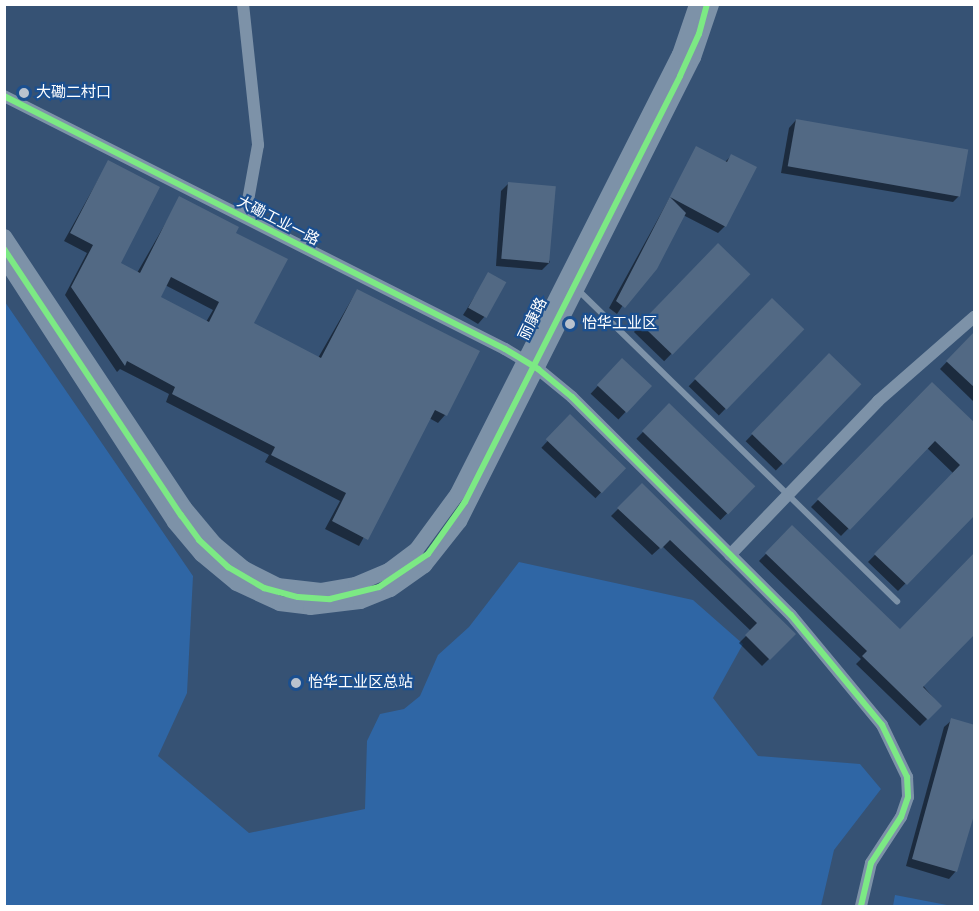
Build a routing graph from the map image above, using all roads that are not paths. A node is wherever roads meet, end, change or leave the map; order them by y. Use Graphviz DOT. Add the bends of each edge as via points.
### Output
graph roads {
  1 [pos="243,4"];
  2 [pos="696,4"];
  3 [pos="711,4"];
  4 [pos="4,96"];
  5 [pos="244,217"];
  6 [pos="4,236"];
  7 [pos="4,259"];
  8 [pos="578,290"];
  9 [pos="975,317"];
  10 [pos="532,365"];
  11 [pos="788,494"];
  12 [pos="730,555"];
  13 [pos="897,601"];
  14 [pos="861,906"];
  1 -- 5 [label="street" via="258,145"];
  2 -- 10 [label="street, 丽康路" via="679,54"];
  3 -- 8 [label="street, 丽康路" via="693,57"];
  4 -- 5 [label="street, 大磡工业一路"];
  5 -- 10 [label="street, 大磡工业一路"];
  6 -- 10 [label="street, 丽康路" via="193,519 244,568 286,587 321,590 355,584 388,570 416,549 457,493"];
  7 -- 10 [label="street, 丽康路" via="183,534 228,578 268,600 293,606 327,607 360,601 390,588 434,556 471,500"];
  8 -- 10 [label="street, 丽康路"];
  8 -- 11 [label="lane"];
  9 -- 11 [label="street" via="878,401"];
  10 -- 12 [label="street, 大磡工业一路" via="572,397"];
  11 -- 12 [label="street"];
  11 -- 13 [label="lane"];
  12 -- 14 [label="street, 大磡工业一路" via="791,615 872,709 907,777 906,806 871,863"];
}
